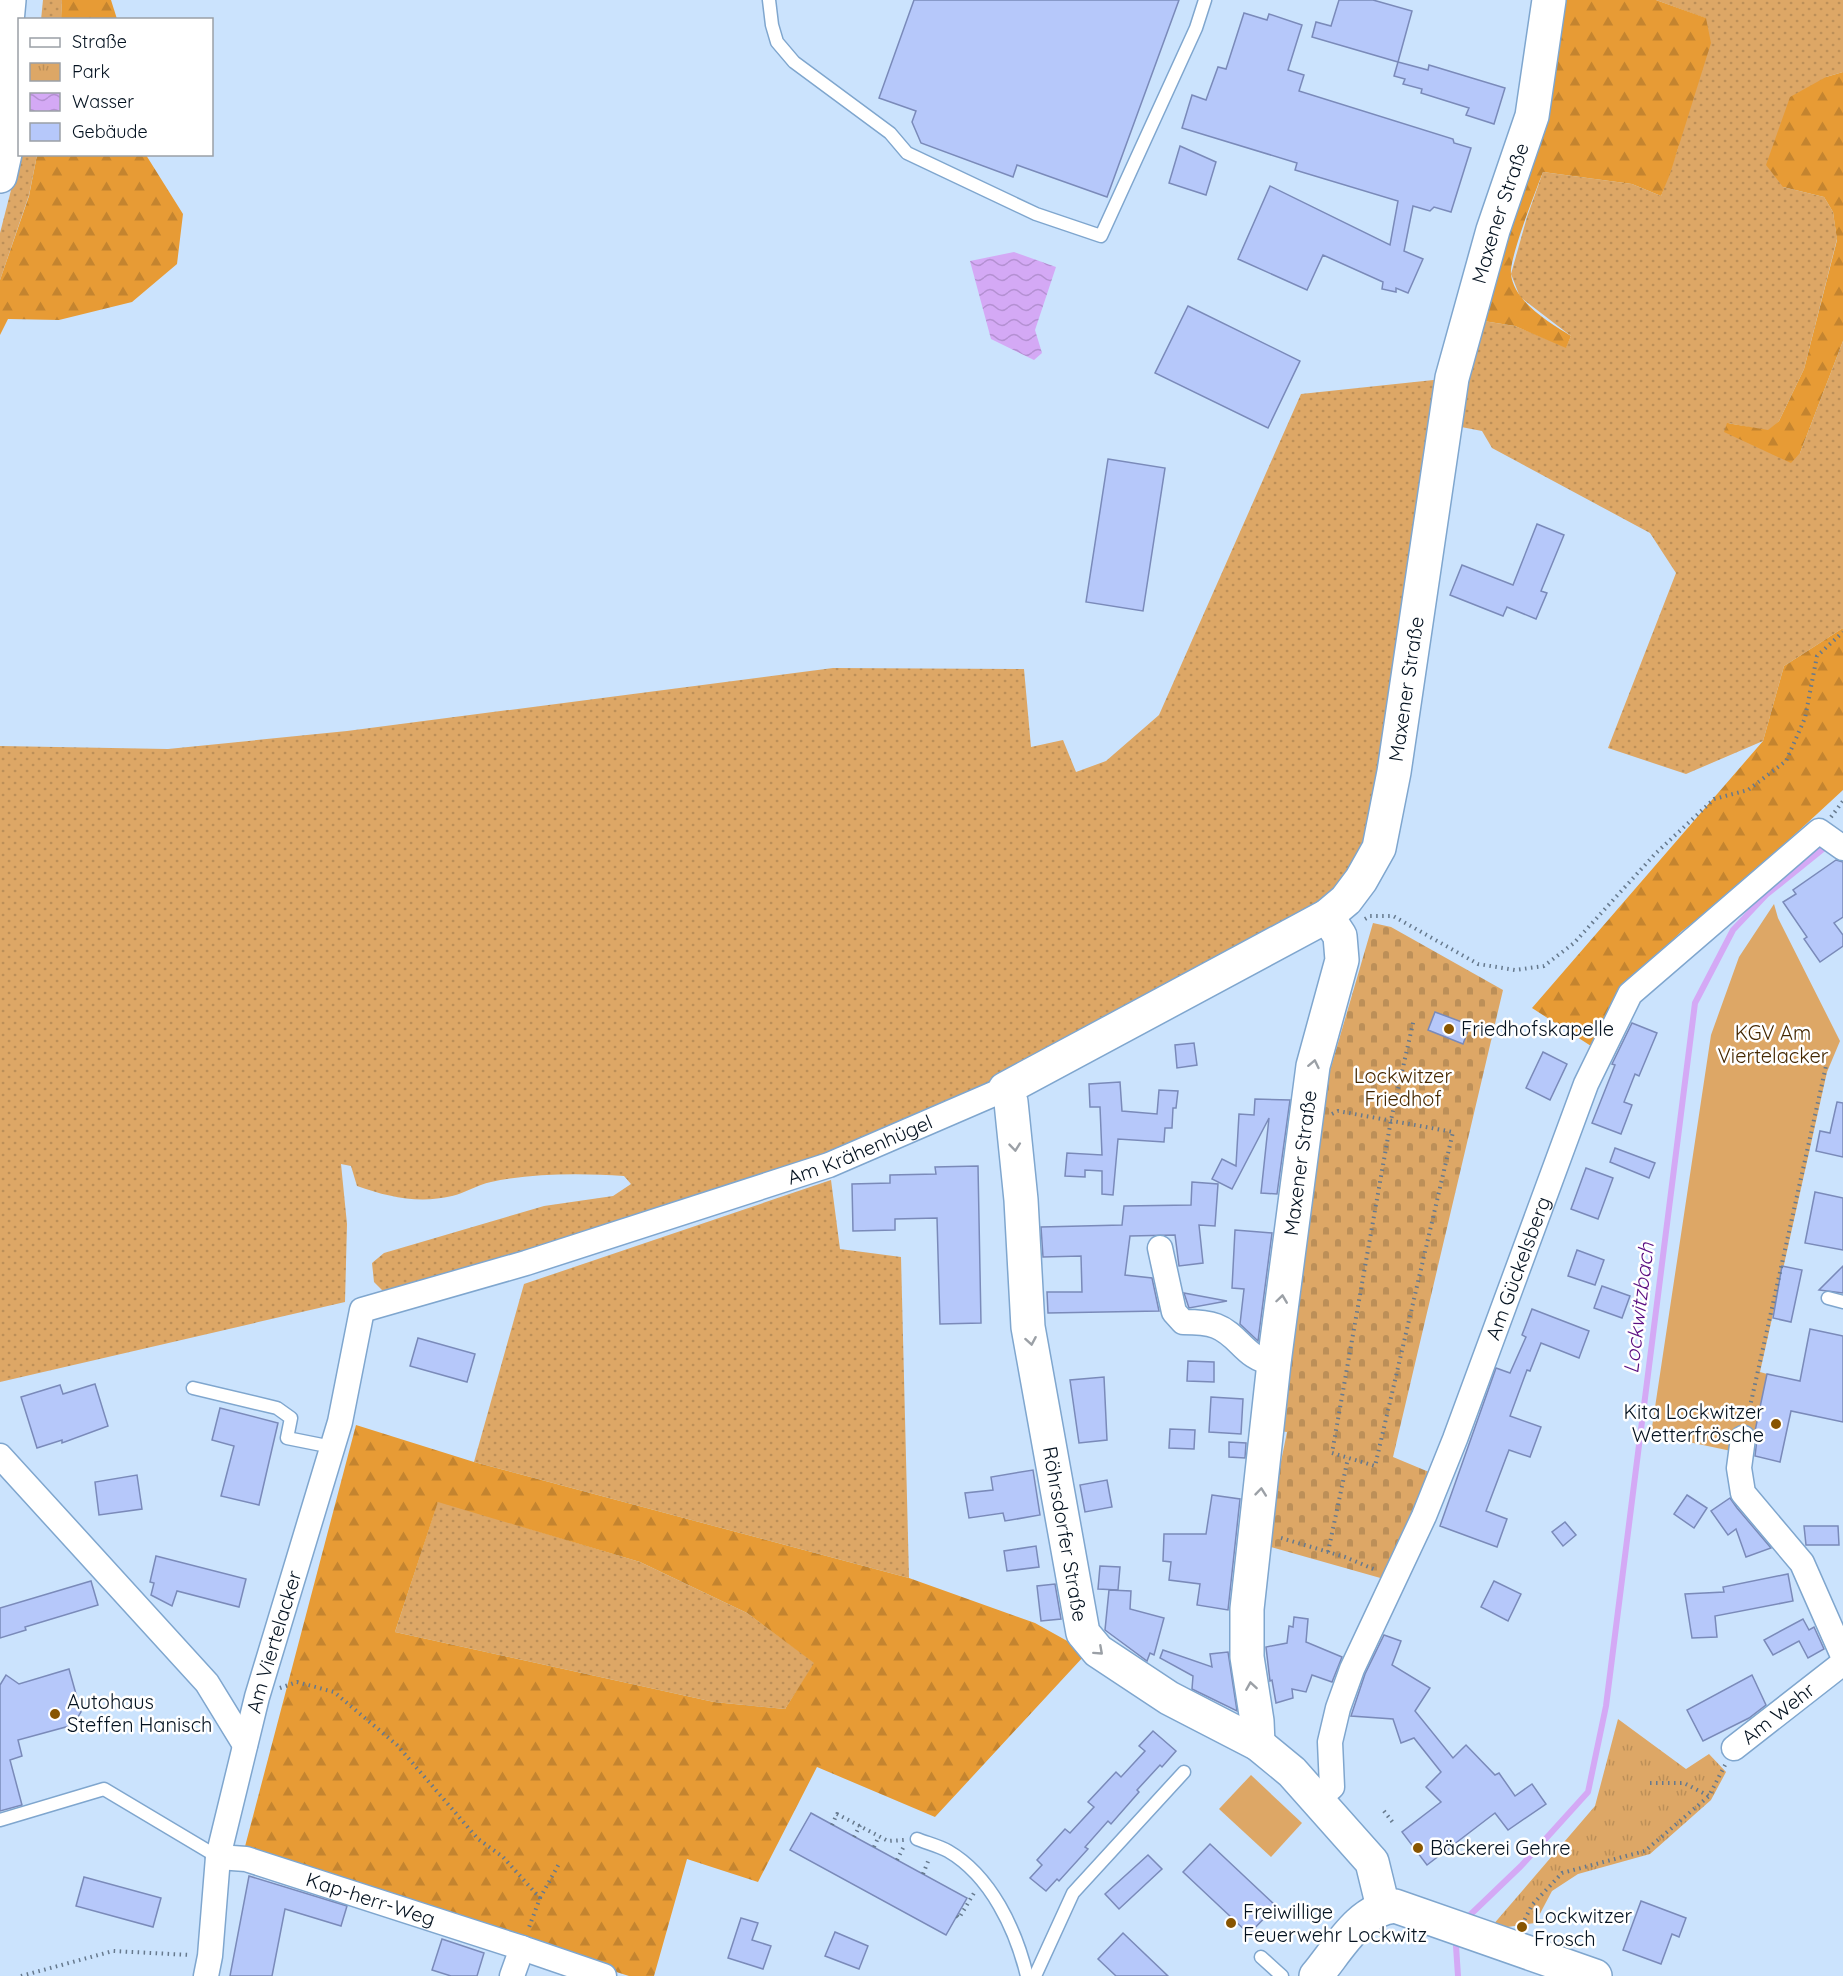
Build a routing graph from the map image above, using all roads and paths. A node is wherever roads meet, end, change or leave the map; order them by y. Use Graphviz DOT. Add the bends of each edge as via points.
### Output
graph roads {
  1 [pos="9,0"];
  2 [pos="31,0"];
  3 [pos="769,0"];
  4 [pos="1205,0"];
  5 [pos="1549,0"];
  6 [pos="30,18"];
  7 [pos="18,95"];
  8 [pos="0,96"];
  9 [pos="0,176"];
  10 [pos="1843,632"];
  11 [pos="1843,848"];
  12 [pos="1333,926"];
  13 [pos="1414,1020"];
  14 [pos="1826,1066"];
  15 [pos="1005,1089"];
  16 [pos="1306,1118"];
  17 [pos="1391,1120"];
  18 [pos="1160,1248"];
  19 [pos="1828,1298"];
  20 [pos="1843,1302"];
  21 [pos="362,1310"];
  22 [pos="1274,1363"];
  23 [pos="193,1388"];
  24 [pos="1743,1437"];
  25 [pos="333,1447"];
  26 [pos="0,1456"];
  27 [pos="1348,1458"];
  28 [pos="1257,1531"];
  29 [pos="1328,1552"];
  30 [pos="1395,1579"];
  31 [pos="1843,1656"];
  32 [pos="1843,1663"];
  33 [pos="257,1696"];
  34 [pos="1258,1744"];
  35 [pos="245,1745"];
  36 [pos="1734,1749"];
  37 [pos="1184,1773"];
  38 [pos="1650,1783"];
  39 [pos="1709,1796"];
  40 [pos="1318,1799"];
  41 [pos="1384,1811"];
  42 [pos="0,1820"];
  43 [pos="1395,1824"];
  44 [pos="832,1825"];
  45 [pos="860,1825"];
  46 [pos="879,1836"];
  47 [pos="854,1837"];
  48 [pos="917,1839"];
  49 [pos="873,1847"];
  50 [pos="218,1857"];
  51 [pos="897,1860"];
  52 [pos="560,1862"];
  53 [pos="981,1882"];
  54 [pos="540,1898"];
  55 [pos="1383,1907"];
  56 [pos="957,1916"];
  57 [pos="1498,1942"];
  58 [pos="522,1948"];
  59 [pos="1261,1957"];
  60 [pos="208,1966"];
  61 [pos="21,1976"];
  62 [pos="512,1976"];
  63 [pos="604,1976"];
  64 [pos="1027,1976"];
  65 [pos="1035,1976"];
  66 [pos="1282,1976"];
  67 [pos="1316,1976"];
  68 [pos="1595,1976"];
  1 -- 8 [label="street"];
  2 -- 6 [label="street"];
  3 -- 4 [label="lane" via="777,42 794,62 890,133 907,153 1036,214 1101,236 1196,28"];
  5 -- 12 [label="street, Maxener Straße" via="1532,117 1493,230 1452,378 1394,772 1379,848"];
  7 -- 9 [label="street"];
  10 -- 12 [label="path" via="1817,656 1805,718 1786,761 1748,790 1714,799 1655,854 1574,943 1544,966 1522,970 1478,964 1393,916 1370,916"];
  11 -- 30 [label="street, Am Gückelsberg" via="1819,831 1630,994 1586,1084 1455,1439"];
  12 -- 15 [label="street, Am Krähenhügel"];
  16 -- 12 [label="street, Maxener Straße, one-way" via="1313,1066 1342,960"];
  13 -- 17 [label="path"];
  14 -- 24 [label="path"];
  15 -- 21 [label="street, Am Krähenhügel" via="829,1165 526,1263"];
  15 -- 34 [label="street, Röhrsdorfer Straße, one-way" via="1011,1102 1021,1200 1028,1327 1083,1633 1098,1652 1169,1698"];
  16 -- 17 [label="path" via="1322,1121 1338,1110"];
  22 -- 16 [label="street, Maxener Straße, one-way"];
  17 -- 27 [label="path" via="1332,1454"];
  17 -- 27 [label="path" via="1454,1132 1376,1466"];
  18 -- 22 [label="street" via="1174,1312 1183,1322 1217,1326 1246,1352"];
  19 -- 20 [label="lane"];
  21 -- 25 [label="street, Am Viertelacker"];
  28 -- 22 [label="street, Maxener Straße, one-way"];
  23 -- 25 [label="lane" via="277,1408 291,1418 287,1438"];
  24 -- 31 [label="street" via="1739,1468 1743,1493 1802,1563"];
  25 -- 33 [label="street, Am Viertelacker"];
  26 -- 35 [label="street" via="207,1683"];
  27 -- 29 [label="path"];
  28 -- 29 [label="path"];
  34 -- 28 [label="street, Maxener Straße, one-way" via="1246,1657 1247,1609"];
  29 -- 30 [label="path"];
  30 -- 40 [label="street, Am Gückelsberg" via="1338,1708 1330,1742 1332,1786"];
  32 -- 36 [label="street, Am Wehr"];
  33 -- 35 [label="street, Am Viertelacker"];
  33 -- 54 [label="path" via="297,1682 334,1692 397,1745 478,1839 503,1857"];
  34 -- 40 [label="street, Röhrsdorfer Straße"];
  35 -- 50 [label="street, Am Viertelacker"];
  36 -- 39 [label="path, Am Wehr"];
  37 -- 65 [label="lane" via="1073,1893"];
  38 -- 39 [label="path" via="1684,1783"];
  39 -- 57 [label="path, Am Wehr" via="1645,1851 1562,1873"];
  40 -- 55 [label="street, Röhrsdorfer Straße" via="1372,1862"];
  41 -- 43 [label="path"];
  42 -- 50 [label="lane" via="104,1789"];
  44 -- 45 [label="path" via="837,1814"];
  45 -- 46 [label="path"];
  45 -- 47 [label="path"];
  46 -- 49 [label="path"];
  46 -- 51 [label="path" via="888,1841 907,1840"];
  48 -- 53 [label="lane" via="948,1851"];
  50 -- 58 [label="street, Kap-herr-Weg" via="246,1859"];
  50 -- 60 [label="street, Am Viertelacker"];
  52 -- 54 [label="path"];
  53 -- 56 [label="path"];
  53 -- 64 [label="lane" via="1014,1935"];
  54 -- 58 [label="path"];
  55 -- 57 [label="street" via="1407,1909"];
  55 -- 67 [label="street" via="1363,1919"];
  57 -- 68 [label="street"];
  58 -- 62 [label="street"];
  58 -- 63 [label="street, Kap-herr-Weg"];
  59 -- 66 [label="lane"];
  60 -- 61 [label="path" via="113,1951"];
}
